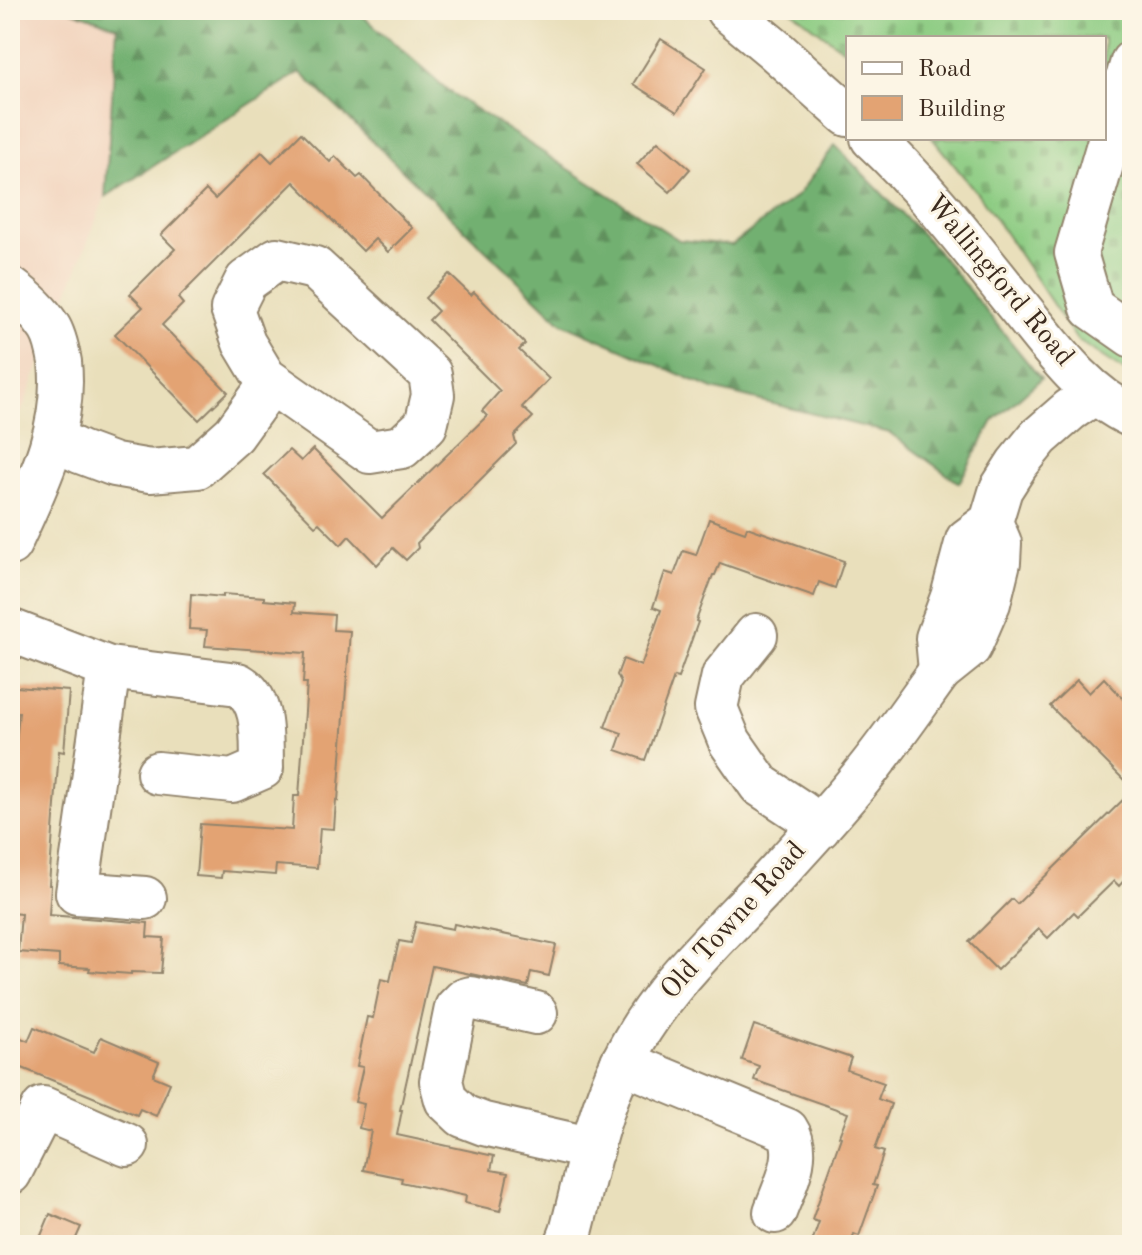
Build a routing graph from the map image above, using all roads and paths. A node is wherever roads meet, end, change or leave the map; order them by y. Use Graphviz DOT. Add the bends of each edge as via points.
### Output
graph roads {
  1 [pos="727,10"];
  2 [pos="1132,62"];
  3 [pos="846,113"];
  4 [pos="874,140"];
  5 [pos="10,288"];
  6 [pos="1132,336"];
  7 [pos="265,378"];
  8 [pos="1095,393"];
  9 [pos="1132,416"];
  10 [pos="54,439"];
  11 [pos="10,544"];
  12 [pos="10,630"];
  13 [pos="756,635"];
  14 [pos="109,668"];
  15 [pos="158,773"];
  16 [pos="819,828"];
  17 [pos="145,898"];
  18 [pos="536,1013"];
  19 [pos="622,1062"];
  20 [pos="127,1145"];
  21 [pos="593,1149"];
  22 [pos="10,1173"];
  23 [pos="775,1212"];
  24 [pos="566,1245"];
  1 -- 3 [label="street"];
  2 -- 6 [label="street" via="1076,253 1092,308"];
  4 -- 8 [label="street, Wallingford Road"];
  5 -- 10 [label="street" via="50,328 59,352 62,385"];
  7 -- 7 [label="street" via="232,309 246,281 277,259 315,268 430,374 433,395 426,425 402,447 370,452"];
  7 -- 10 [label="street" via="265,391 234,434 197,467 150,471 115,465"];
  8 -- 9 [label="street, Wallingford Road"];
  8 -- 16 [label="street, Old Towne Road" via="1039,437 1001,489 991,522 967,540 937,638 940,671"];
  10 -- 11 [label="street"];
  12 -- 14 [label="street"];
  13 -- 16 [label="street" via="723,676 716,708 730,742 760,785"];
  14 -- 15 [label="street" via="238,684 256,703 262,768 232,781"];
  14 -- 17 [label="street" via="77,893"];
  16 -- 19 [label="street, Old Towne Road" via="680,975"];
  18 -- 21 [label="street" via="464,1000 456,1008 441,1081 446,1100 463,1116 484,1124"];
  19 -- 21 [label="street, Old Towne Road"];
  19 -- 23 [label="street" via="787,1130 794,1157"];
  20 -- 22 [label="street" via="43,1108"];
  21 -- 24 [label="street, Old Towne Road"];
}
